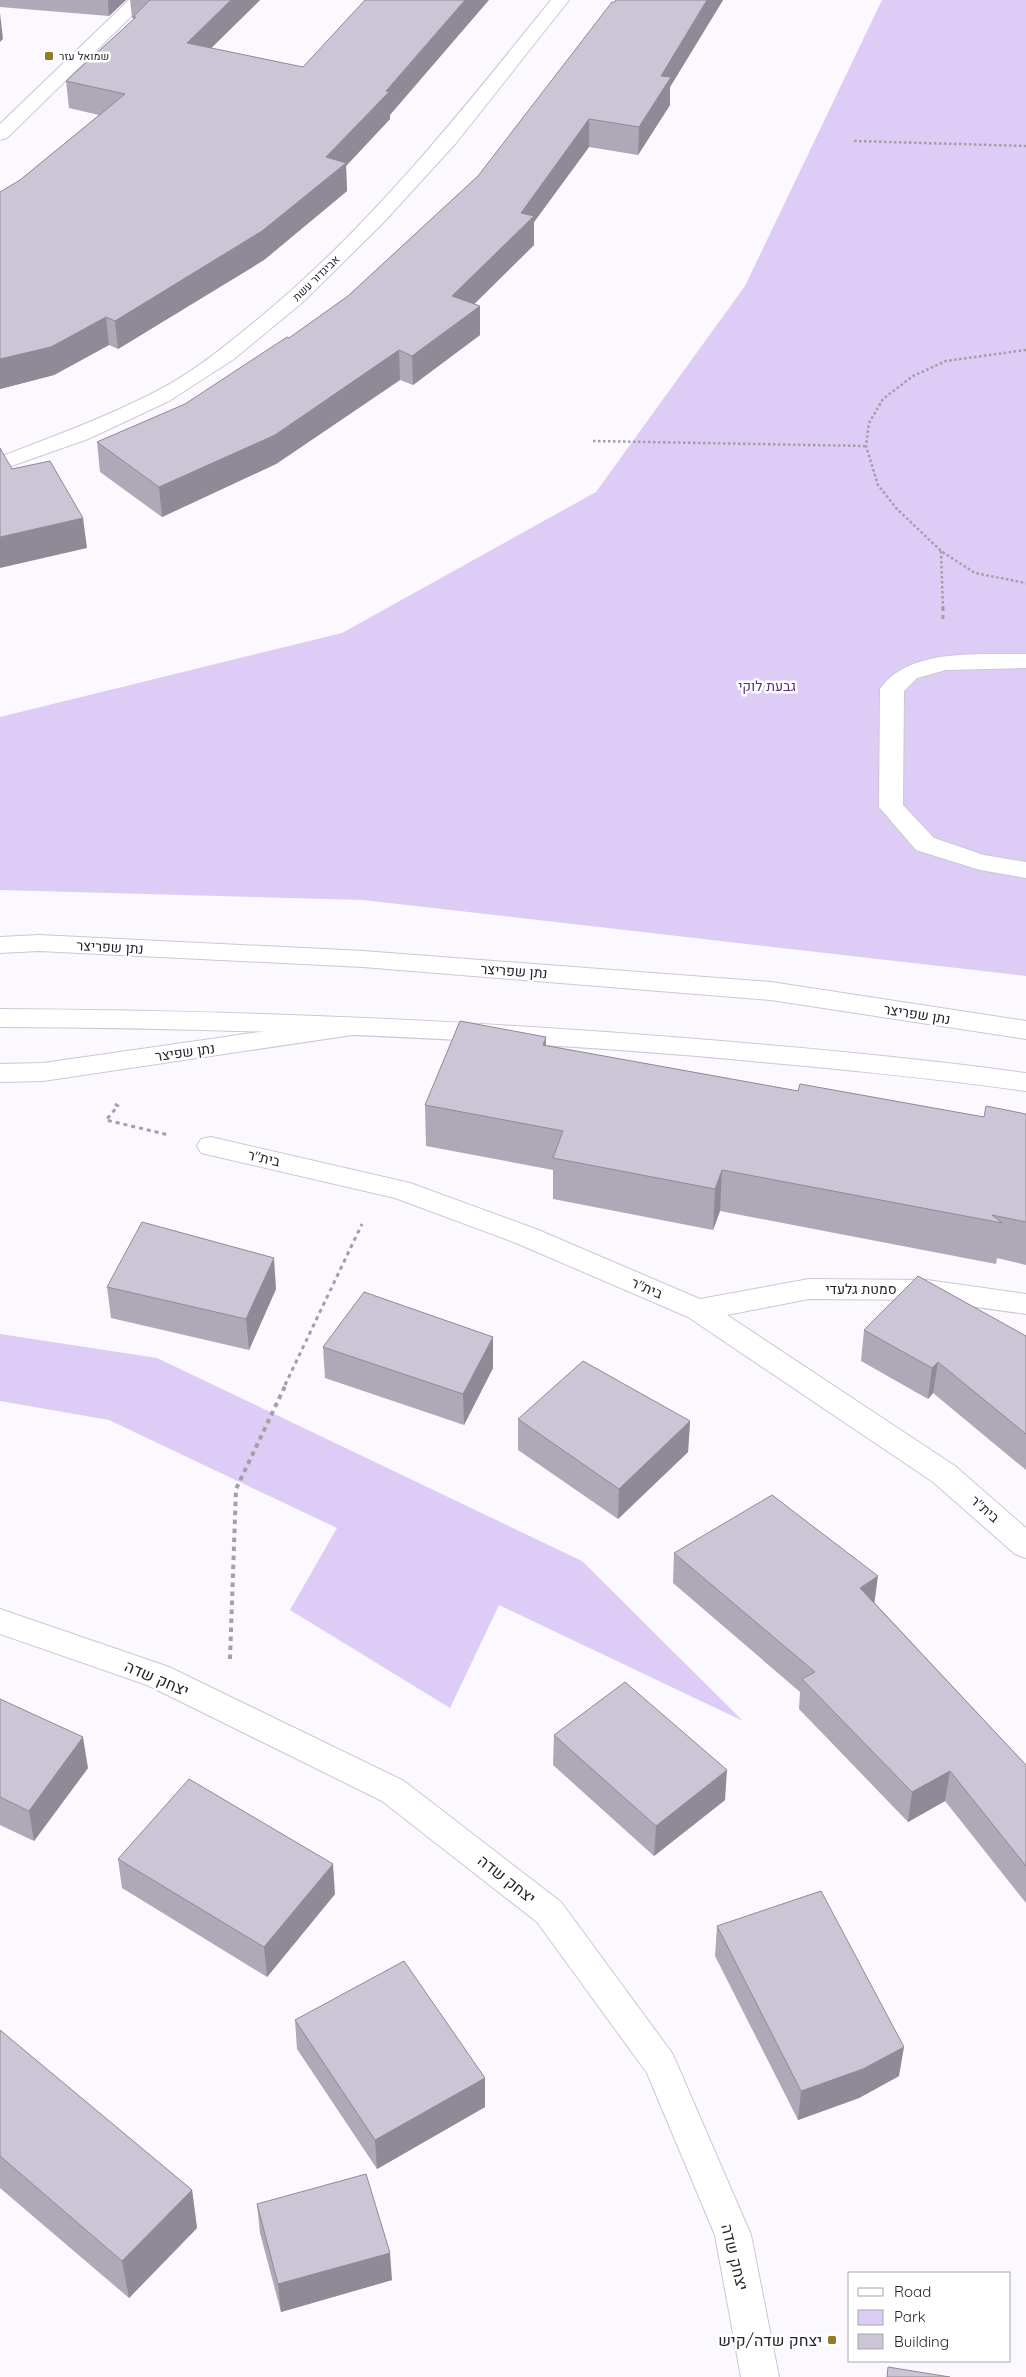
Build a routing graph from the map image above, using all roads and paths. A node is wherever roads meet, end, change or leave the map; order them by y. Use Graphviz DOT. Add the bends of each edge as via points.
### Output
graph roads {
  1 [pos="138,0"];
  2 [pos="560,0"];
  3 [pos="0,134"];
  4 [pos="854,141"];
  5 [pos="1026,146"];
  6 [pos="1026,350"];
  7 [pos="593,441"];
  8 [pos="866,446"];
  9 [pos="0,464"];
  10 [pos="941,551"];
  11 [pos="1026,584"];
  12 [pos="1026,661"];
  13 [pos="945,663"];
  14 [pos="1026,870"];
  15 [pos="0,945"];
  16 [pos="0,1018"];
  17 [pos="370,1025"];
  18 [pos="1026,1030"];
  19 [pos="60,1070"];
  20 [pos="0,1073"];
  21 [pos="1026,1082"];
  22 [pos="211,1146"];
  23 [pos="381,1186"];
  24 [pos="1026,1304"];
  25 [pos="698,1310"];
  26 [pos="1026,1546"];
  27 [pos="0,1621"];
  28 [pos="228,1710"];
  29 [pos="760,2377"];
  1 -- 3 [label="street"];
  2 -- 9 [label="street, אביגדור עשת" via="449,139 376,219 297,297 227,355 162,397 80,434"];
  4 -- 5 [label="path"];
  6 -- 8 [label="path" via="946,361 913,376 883,398 869,424"];
  7 -- 8 [label="path"];
  8 -- 10 [label="path" via="878,485 897,509"];
  10 -- 11 [label="path" via="975,572"];
  10 -- 13 [label="path"];
  12 -- 13 [label="street"];
  13 -- 14 [label="street" via="909,673 892,689 891,808 925,844 980,862"];
  15 -- 18 [label="street, נתן שפריצר" via="39,943 363,959 771,991"];
  16 -- 17 [label="street" via="140,1018"];
  17 -- 19 [label="street, נתן שפיצר"];
  17 -- 21 [label="street" via="836,1058"];
  19 -- 20 [label="street, נתן שפיצר"];
  19 -- 22 [label="path" via="118,1106 106,1120"];
  22 -- 23 [label="street, בית\"ר"];
  23 -- 25 [label="street, בית\"ר" via="526,1236"];
  23 -- 28 [label="path" via="236,1490"];
  24 -- 25 [label="street, סמטת גלעדי" via="928,1290 809,1289"];
  25 -- 26 [label="street, בית\"ר" via="944,1474"];
  27 -- 28 [label="street, יצחק שדה" via="158,1676"];
  28 -- 29 [label="street, יצחק שדה" via="394,1791 549,1912 660,2064 733,2235"];
}
